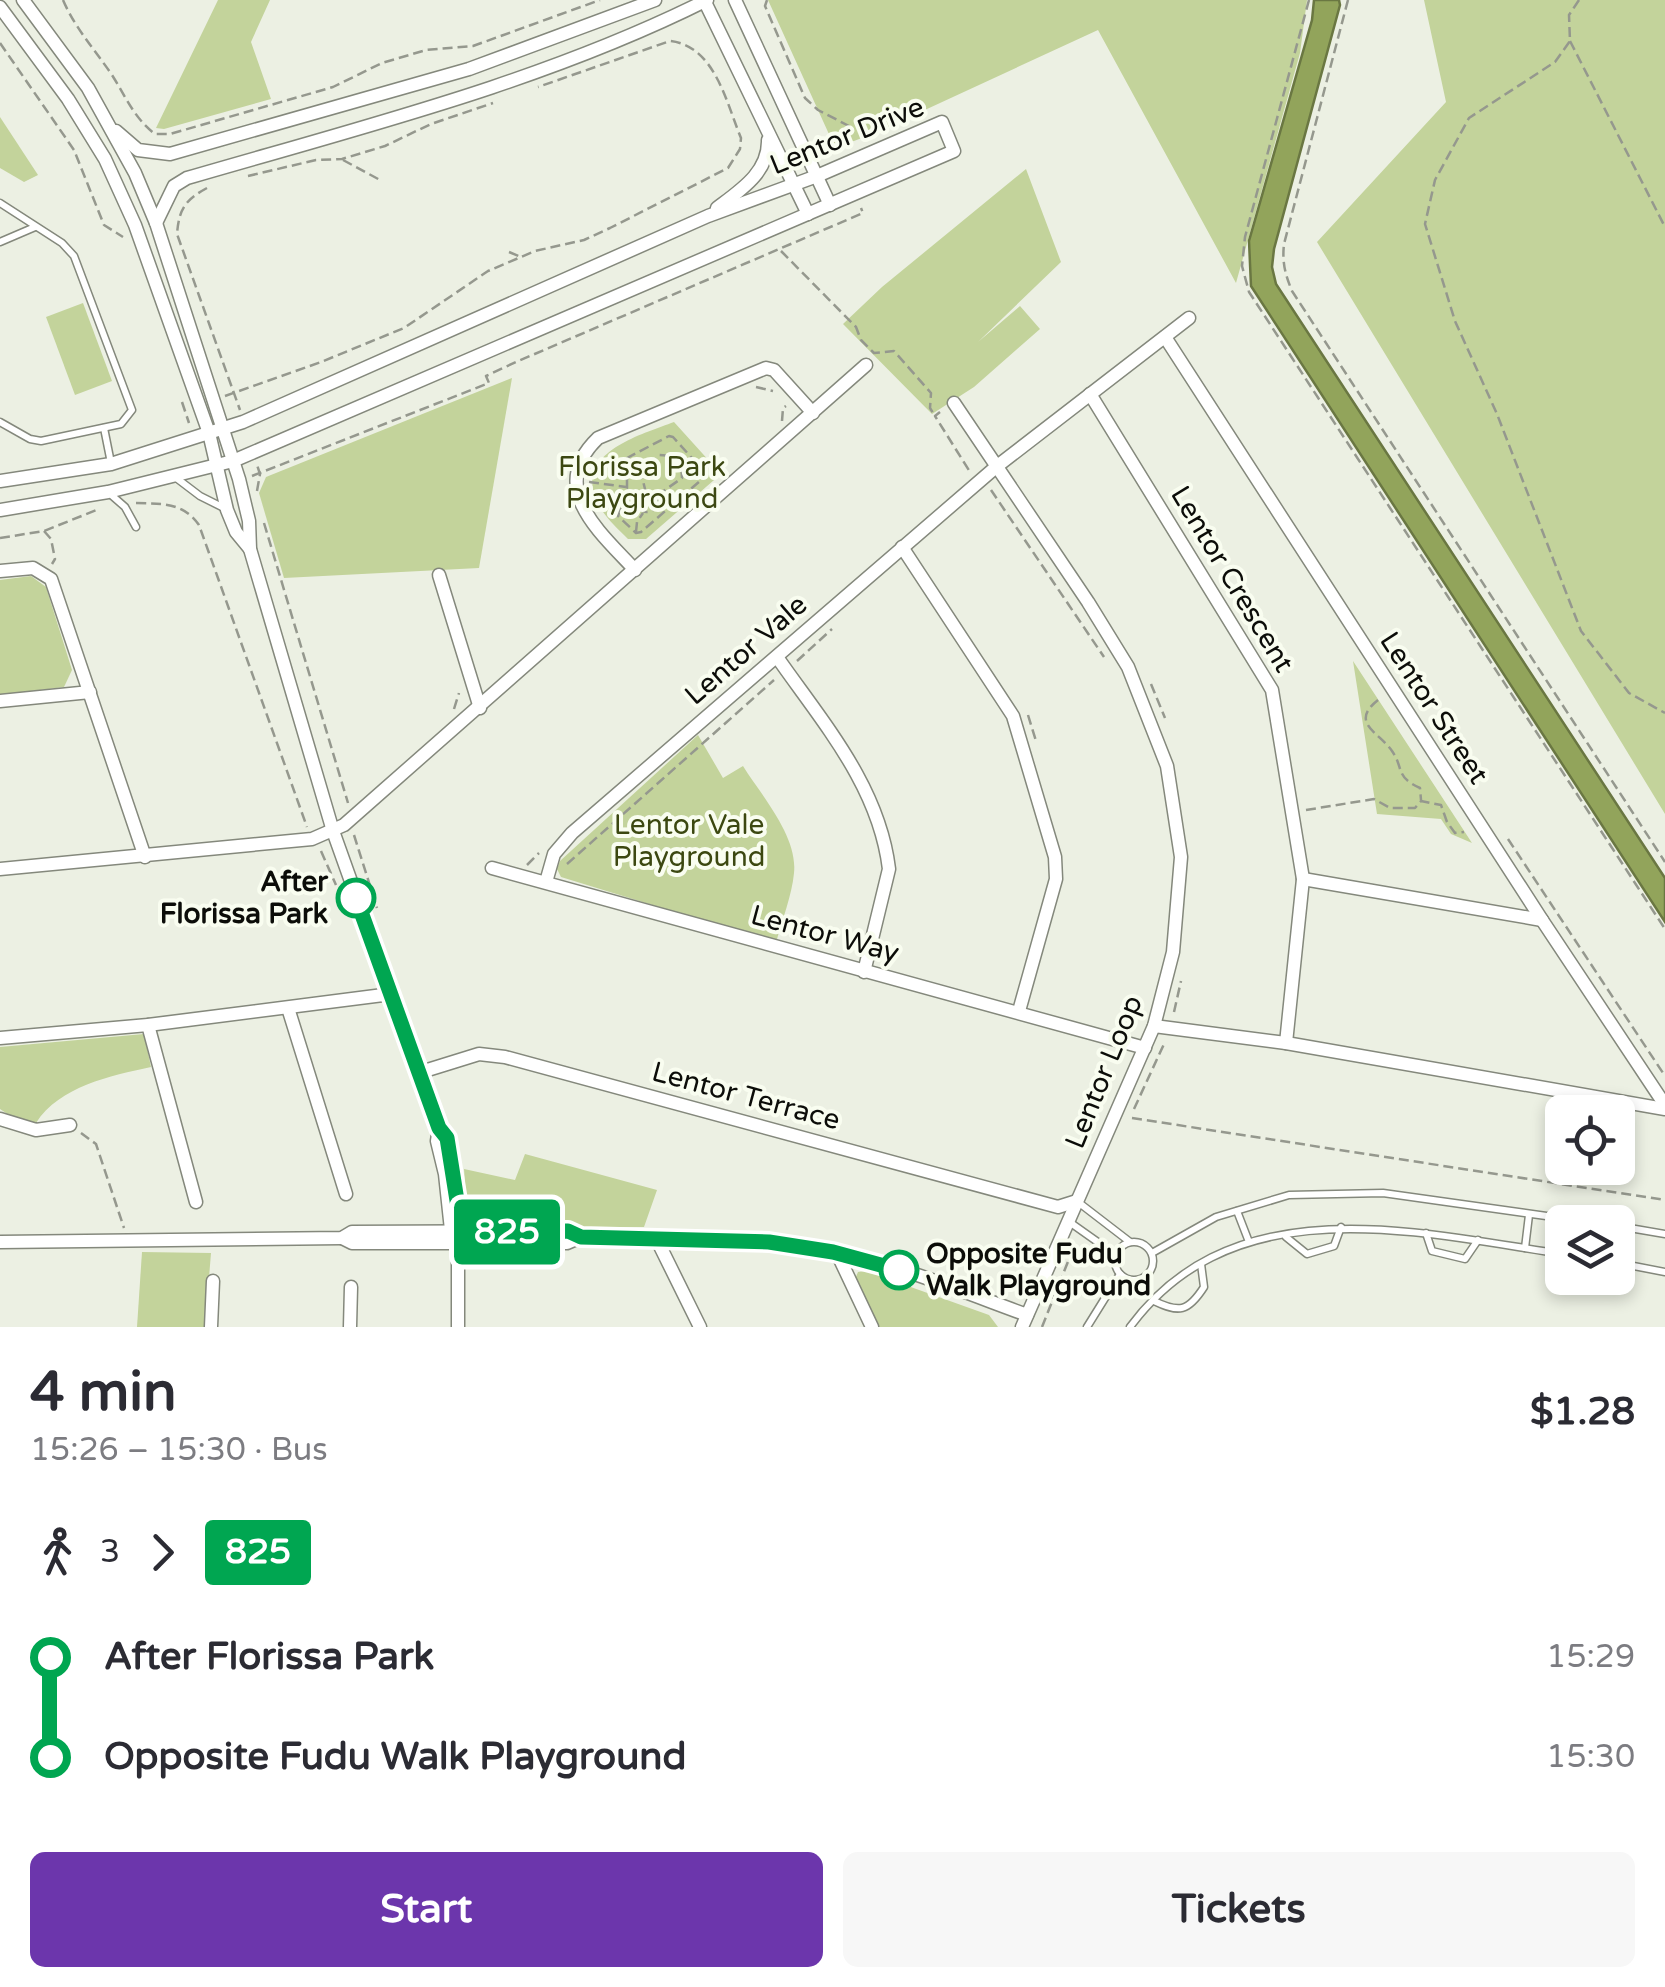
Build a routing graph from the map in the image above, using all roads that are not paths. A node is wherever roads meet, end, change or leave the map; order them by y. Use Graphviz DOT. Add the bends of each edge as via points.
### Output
graph roads {
  1 [pos="23,0"];
  2 [pos="655,0"];
  3 [pos="705,0"];
  4 [pos="735,0"];
  5 [pos="0,7"];
  6 [pos="110,126"];
  7 [pos="768,132"];
  8 [pos="817,176"];
  9 [pos="794,185"];
  10 [pos="0,203"];
  11 [pos="830,205"];
  12 [pos="808,214"];
  13 [pos="708,216"];
  14 [pos="156,223"];
  15 [pos="36,226"];
  16 [pos="0,242"];
  17 [pos="1189,318"];
  18 [pos="1164,337"];
  19 [pos="866,365"];
  20 [pos="1090,394"];
  21 [pos="954,403"];
  22 [pos="812,413"];
  23 [pos="0,422"];
  24 [pos="104,428"];
  25 [pos="216,431"];
  26 [pos="233,461"];
  27 [pos="111,464"];
  28 [pos="217,464"];
  29 [pos="996,467"];
  30 [pos="176,477"];
  31 [pos="0,482"];
  32 [pos="108,492"];
  33 [pos="0,510"];
  34 [pos="227,510"];
  35 [pos="136,527"];
  36 [pos="902,547"];
  37 [pos="250,549"];
  38 [pos="635,570"];
  39 [pos="0,571"];
  40 [pos="439,575"];
  41 [pos="777,657"];
  42 [pos="90,692"];
  43 [pos="0,702"];
  44 [pos="480,708"];
  45 [pos="333,831"];
  46 [pos="145,857"];
  47 [pos="492,868"];
  48 [pos="0,869"];
  49 [pos="551,878"];
  50 [pos="1304,879"];
  51 [pos="1542,920"];
  52 [pos="864,972"];
  53 [pos="390,994"];
  54 [pos="288,1008"];
  55 [pos="1019,1011"];
  56 [pos="148,1026"];
  57 [pos="1154,1026"];
  58 [pos="0,1038"];
  59 [pos="1286,1042"];
  60 [pos="1145,1048"];
  61 [pos="421,1072"];
  62 [pos="1665,1107"];
  63 [pos="0,1119"];
  64 [pos="70,1125"];
  65 [pos="346,1194"];
  66 [pos="1077,1201"];
  67 [pos="196,1202"];
  68 [pos="1058,1207"];
  69 [pos="1237,1210"];
  70 [pos="1529,1215"];
  71 [pos="1545,1217"];
  72 [pos="1068,1221"];
  73 [pos="1341,1226"];
  74 [pos="1635,1229"];
  75 [pos="1425,1232"];
  76 [pos="1665,1234"];
  77 [pos="1286,1236"];
  78 [pos="657,1240"];
  79 [pos="1478,1240"];
  80 [pos="458,1241"];
  81 [pos="0,1242"];
  82 [pos="1130,1242"];
  83 [pos="1249,1242"];
  84 [pos="1525,1248"];
  85 [pos="1545,1252"];
  86 [pos="838,1253"];
  87 [pos="1152,1253"];
  88 [pos="1116,1256"];
  89 [pos="1200,1264"];
  90 [pos="1635,1266"];
  91 [pos="1665,1272"];
  92 [pos="1120,1274"];
  93 [pos="213,1282"];
  94 [pos="351,1287"];
  95 [pos="1154,1301"];
  96 [pos="1024,1321"];
  97 [pos="1088,1326"];
  98 [pos="210,1327"];
  99 [pos="350,1327"];
  100 [pos="458,1327"];
  101 [pos="700,1327"];
  102 [pos="872,1327"];
  103 [pos="1130,1327"];
  1 -- 6 [label="street"];
  2 -- 6 [label="street" via="469,69 170,154 138,150"];
  3 -- 7 [label="street"];
  3 -- 14 [label="street" via="612,44 490,89 187,178 174,186"];
  4 -- 8 [label="street"];
  5 -- 25 [label="street" via="104,159"];
  6 -- 14 [label="street"];
  7 -- 9 [label="street"];
  7 -- 13 [label="street" via="760,170"];
  8 -- 9 [label="street, Lentor Drive"];
  8 -- 11 [label="street"];
  8 -- 11 [label="street, Lentor Drive" via="942,122 954,151"];
  9 -- 12 [label="street"];
  9 -- 13 [label="street, Lentor Drive"];
  10 -- 15 [label="lane"];
  11 -- 12 [label="street, Lentor Drive"];
  12 -- 26 [label="street, Lentor Drive"];
  13 -- 25 [label="street, Lentor Drive"];
  14 -- 25 [label="street"];
  15 -- 16 [label="lane"];
  15 -- 24 [label="lane" via="74,256 131,403 126,420"];
  17 -- 18 [label="street"];
  18 -- 20 [label="street"];
  18 -- 51 [label="street, Lentor Street"];
  19 -- 22 [label="street"];
  20 -- 29 [label="street"];
  20 -- 50 [label="street, Lentor Crescent" via="1269,683"];
  21 -- 29 [label="street, Lentor Loop"];
  22 -- 38 [label="street"];
  22 -- 38 [label="street" via="766,368 598,438 586,449 577,480 579,504"];
  23 -- 24 [label="lane" via="41,441"];
  24 -- 27 [label="lane"];
  25 -- 26 [label="street"];
  25 -- 27 [label="street, Lentor Drive"];
  25 -- 28 [label="street"];
  26 -- 28 [label="street"];
  26 -- 37 [label="street"];
  27 -- 31 [label="street, Lentor Drive"];
  28 -- 30 [label="street"];
  28 -- 34 [label="street"];
  29 -- 36 [label="street, Lentor Vale"];
  29 -- 57 [label="street, Lentor Loop" via="1128,667 1167,766 1180,857 1173,952"];
  30 -- 32 [label="street"];
  30 -- 34 [label="lane"];
  32 -- 33 [label="street"];
  32 -- 35 [label="lane"];
  34 -- 37 [label="street"];
  36 -- 41 [label="street, Lentor Vale"];
  36 -- 55 [label="street" via="1013,716 1055,857 1056,879"];
  37 -- 45 [label="street"];
  38 -- 44 [label="street"];
  39 -- 42 [label="street" via="33,568 52,579"];
  40 -- 44 [label="street"];
  41 -- 49 [label="street, Lentor Vale" via="572,833 554,854"];
  41 -- 52 [label="street" via="853,764 886,852 889,869"];
  42 -- 43 [label="street"];
  42 -- 46 [label="street"];
  44 -- 45 [label="street"];
  45 -- 46 [label="street" via="312,839"];
  45 -- 53 [label="street"];
  46 -- 48 [label="street"];
  47 -- 49 [label="street, Lentor Way"];
  49 -- 52 [label="street, Lentor Way"];
  50 -- 51 [label="street"];
  50 -- 59 [label="street, Lentor Crescent"];
  51 -- 62 [label="street, Lentor Street"];
  52 -- 55 [label="street, Lentor Way"];
  53 -- 54 [label="street"];
  53 -- 61 [label="street"];
  54 -- 56 [label="street"];
  54 -- 65 [label="street"];
  55 -- 60 [label="street, Lentor Way"];
  56 -- 58 [label="street"];
  56 -- 67 [label="street"];
  57 -- 59 [label="street, Lentor Street"];
  57 -- 60 [label="street, Lentor Loop"];
  59 -- 62 [label="street, Lentor Street"];
  60 -- 66 [label="street, Lentor Loop"];
  61 -- 68 [label="street, Lentor Terrace" via="479,1054 505,1057"];
  61 -- 80 [label="street" via="439,1128"];
  63 -- 64 [label="street" via="36,1130"];
  66 -- 68 [label="street"];
  66 -- 72 [label="street, Lentor Loop"];
  66 -- 82 [label="lane"];
  68 -- 72 [label="street"];
  69 -- 70 [label="lane" via="1289,1195 1384,1193"];
  69 -- 83 [label="lane"];
  69 -- 87 [label="lane"];
  70 -- 71 [label="lane"];
  70 -- 84 [label="lane"];
  72 -- 88 [label="lane"];
  72 -- 96 [label="street, Lentor Loop"];
  73 -- 75 [label="lane"];
  73 -- 77 [label="lane"];
  73 -- 77 [label="lane" via="1334,1246 1308,1254"];
  74 -- 76 [label="lane"];
  75 -- 79 [label="lane"];
  75 -- 79 [label="lane" via="1432,1251 1465,1259"];
  77 -- 83 [label="lane"];
  78 -- 80 [label="street"];
  78 -- 86 [label="street" via="769,1242"];
  78 -- 101 [label="street"];
  79 -- 84 [label="lane"];
  80 -- 81 [label="street"];
  80 -- 100 [label="street"];
  82 -- 87 [label="lane"];
  82 -- 88 [label="lane"];
  83 -- 89 [label="lane"];
  84 -- 85 [label="lane"];
  86 -- 96 [label="street"];
  86 -- 102 [label="street"];
  87 -- 92 [label="lane" via="1145,1277"];
  88 -- 92 [label="lane"];
  89 -- 95 [label="lane"];
  89 -- 95 [label="lane" via="1204,1287 1183,1308"];
  90 -- 91 [label="lane"];
  92 -- 97 [label="lane"];
  93 -- 98 [label="street"];
  94 -- 99 [label="street"];
  95 -- 103 [label="lane"];
}
